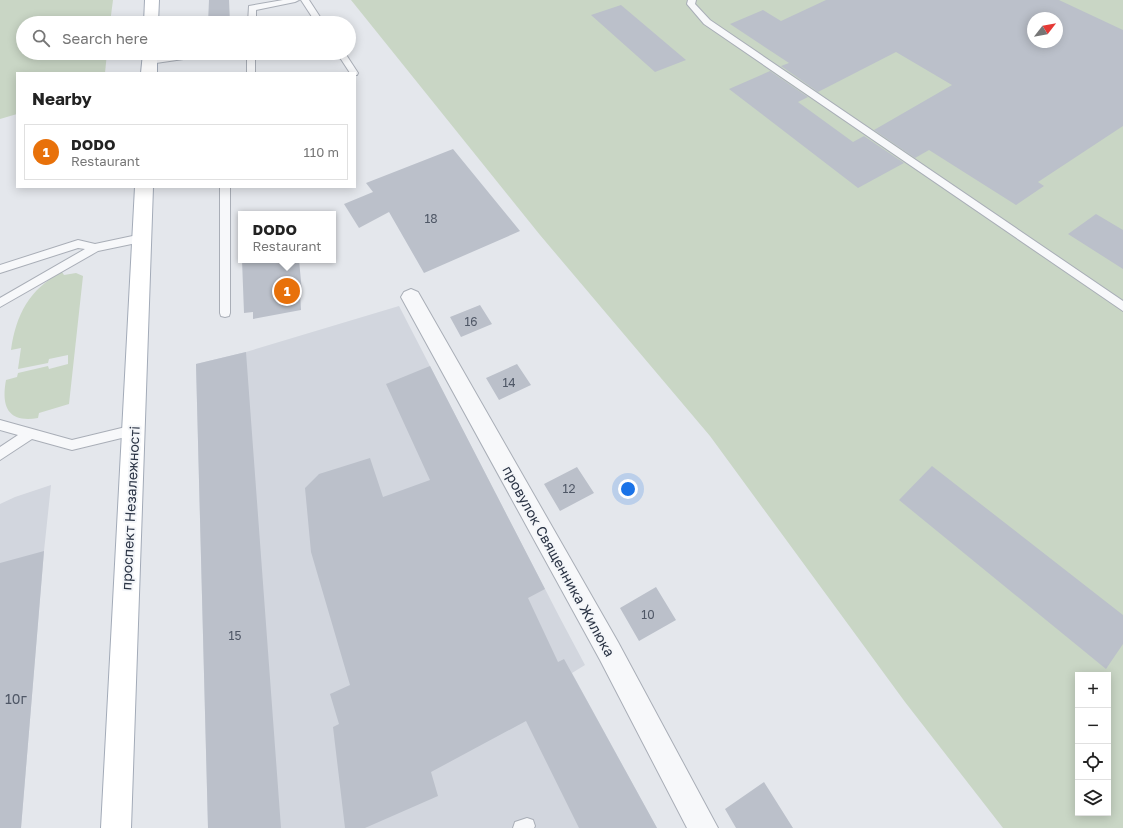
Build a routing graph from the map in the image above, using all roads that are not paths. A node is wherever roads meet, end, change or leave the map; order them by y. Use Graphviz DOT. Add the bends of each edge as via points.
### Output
graph roads {
  1 [pos="152,0"];
  2 [pos="295,0"];
  3 [pos="305,0"];
  4 [pos="692,0"];
  5 [pos="151,16"];
  6 [pos="252,16"];
  7 [pos="315,16"];
  8 [pos="168,60"];
  9 [pos="251,60"];
  10 [pos="345,60"];
  11 [pos="149,63"];
  12 [pos="251,72"];
  13 [pos="353,72"];
  14 [pos="147,188"];
  15 [pos="225,188"];
  16 [pos="142,238"];
  17 [pos="95,248"];
  18 [pos="0,269"];
  19 [pos="411,297"];
  20 [pos="0,303"];
  21 [pos="1123,307"];
  22 [pos="225,313"];
  23 [pos="0,425"];
  24 [pos="134,430"];
  25 [pos="30,434"];
  26 [pos="0,454"];
  27 [pos="116,828"];
  28 [pos="703,828"];
  1 -- 5 [label="main road"];
  2 -- 6 [label="lane" via="252,8"];
  3 -- 7 [label="lane"];
  4 -- 21 [label="lane" via="691,4 707,22"];
  8 -- 11 [label="lane"];
  9 -- 12 [label="lane"];
  10 -- 13 [label="lane"];
  14 -- 16 [label="main road, проспект Незалежності"];
  15 -- 22 [label="lane"];
  16 -- 17 [label="lane"];
  16 -- 24 [label="main road, проспект Незалежності"];
  17 -- 18 [label="lane" via="78,244"];
  17 -- 20 [label="lane"];
  19 -- 28 [label="street, провулок Священника Жилюка" via="609,651"];
  23 -- 25 [label="lane"];
  24 -- 25 [label="lane" via="72,445"];
  24 -- 27 [label="main road, проспект Незалежності"];
  25 -- 26 [label="lane"];
}
